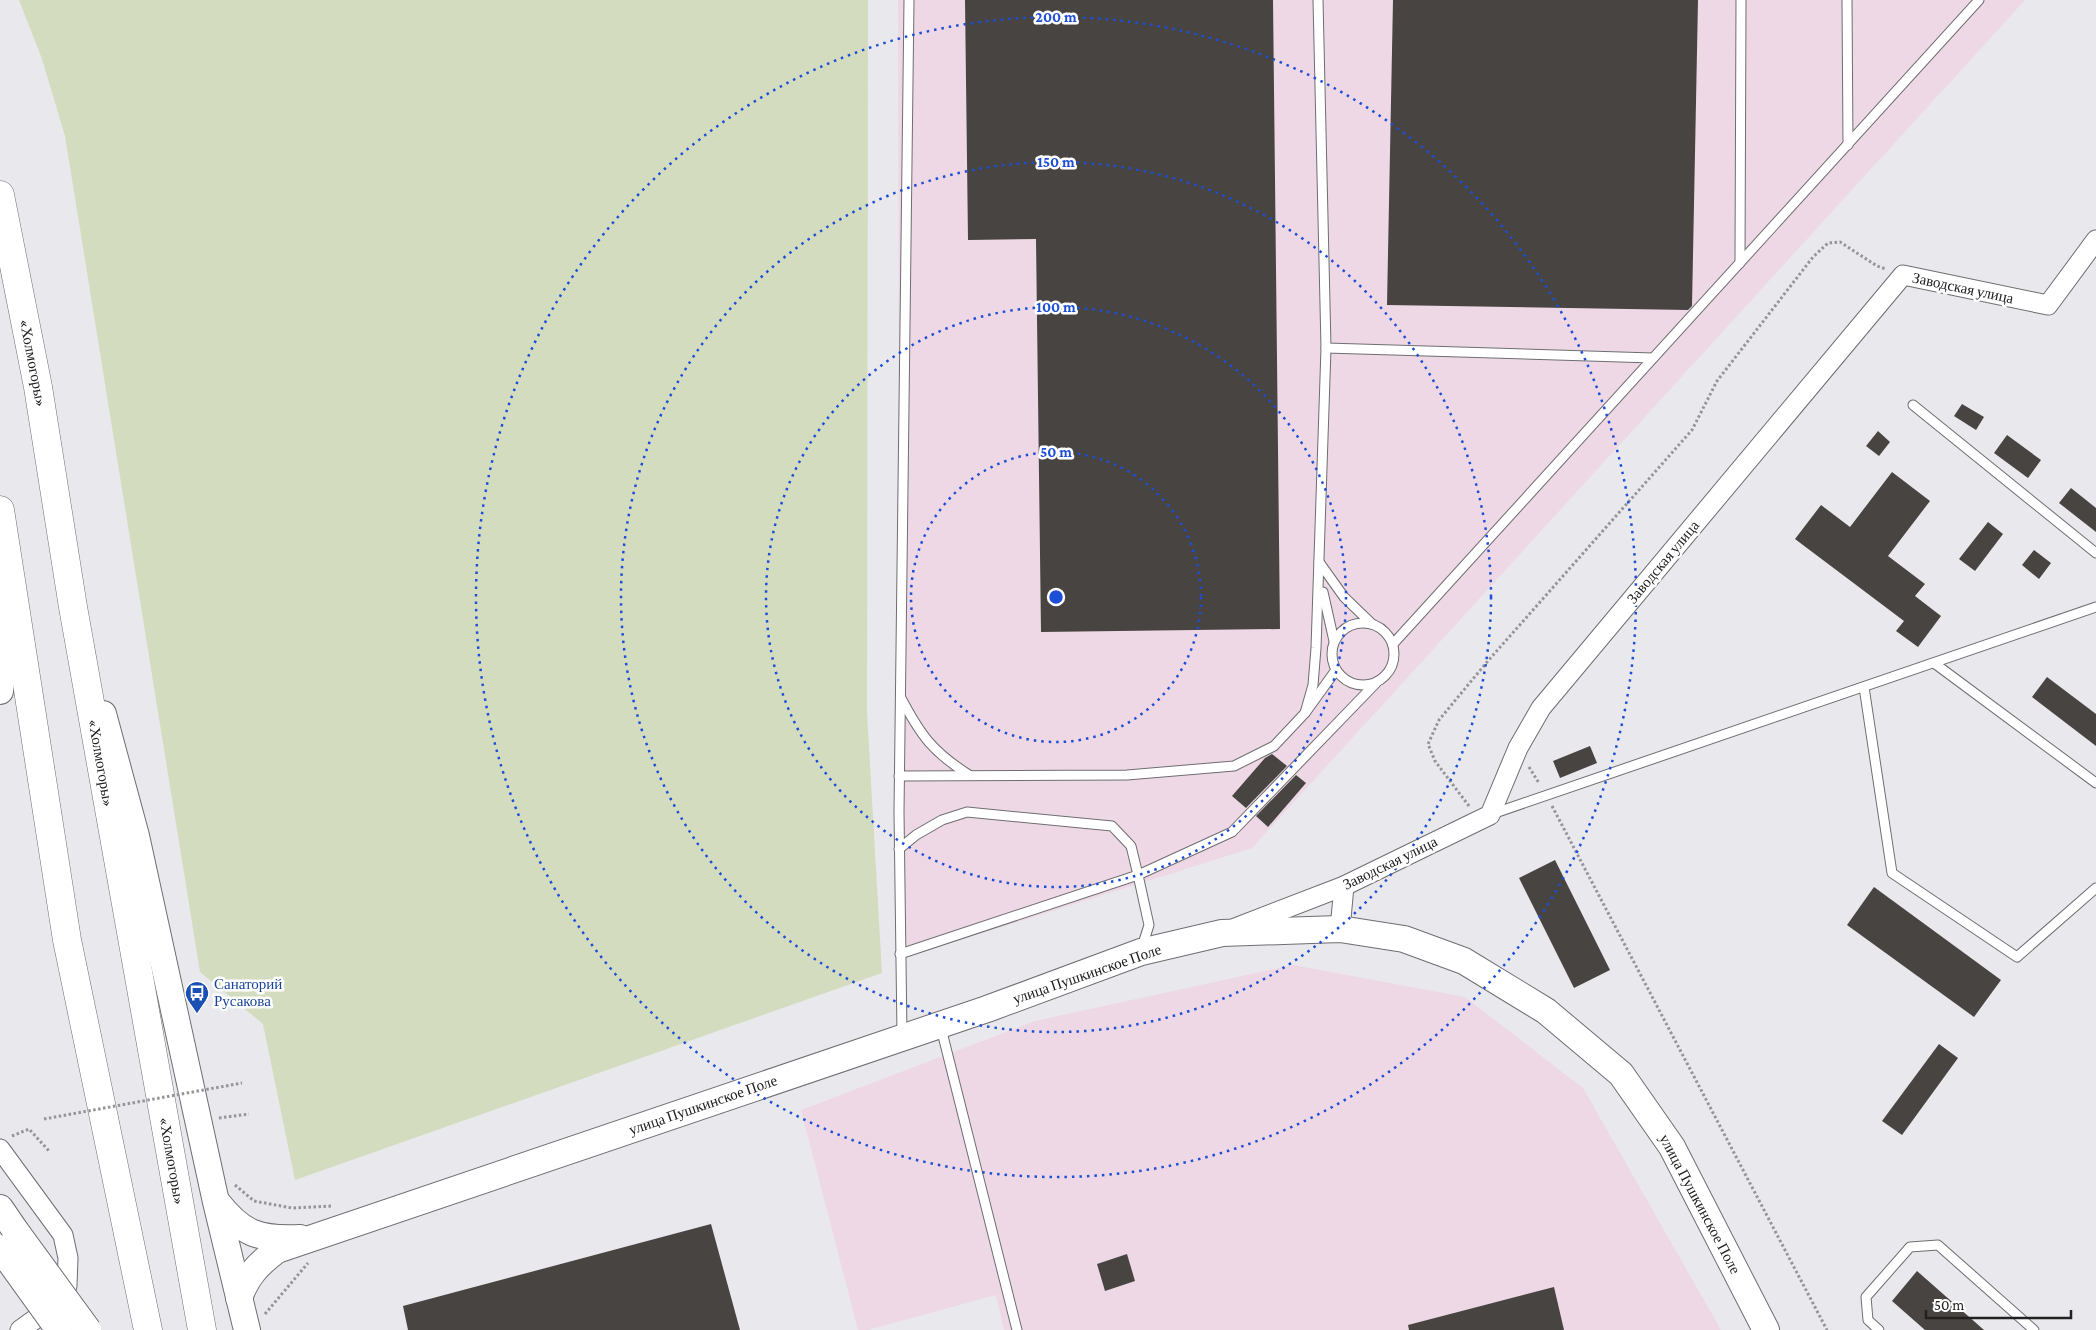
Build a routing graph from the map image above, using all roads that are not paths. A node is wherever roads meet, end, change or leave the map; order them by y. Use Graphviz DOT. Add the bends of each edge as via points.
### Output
graph roads {
  1 [pos="909,0"];
  2 [pos="1318,0"];
  3 [pos="1741,0"];
  4 [pos="1846,0"];
  5 [pos="1979,0"];
  6 [pos="1848,145"];
  7 [pos="0,195"];
  8 [pos="2096,240"];
  9 [pos="1740,263"];
  10 [pos="1326,348"];
  11 [pos="1653,358"];
  12 [pos="1913,405"];
  13 [pos="0,510"];
  14 [pos="2096,553"];
  15 [pos="1319,562"];
  16 [pos="10,570"];
  17 [pos="73,607"];
  18 [pos="2096,607"];
  19 [pos="1372,624"];
  20 [pos="1334,641"];
  21 [pos="1393,644"];
  22 [pos="1934,663"];
  23 [pos="1336,670"];
  24 [pos="1376,682"];
  25 [pos="1864,687"];
  26 [pos="0,691"];
  27 [pos="901,698"];
  28 [pos="1305,713"];
  29 [pos="900,776"];
  30 [pos="969,776"];
  31 [pos="2096,783"];
  32 [pos="1484,818"];
  33 [pos="899,849"];
  34 [pos="1138,876"];
  35 [pos="1344,886"];
  36 [pos="2096,888"];
  37 [pos="1340,929"];
  38 [pos="1222,933"];
  39 [pos="1141,952"];
  40 [pos="900,954"];
  41 [pos="940,1025"];
  42 [pos="902,1038"];
  43 [pos="4,1143"];
  44 [pos="225,1193"];
  45 [pos="0,1208"];
  46 [pos="313,1237"];
  47 [pos="8,1239"];
  48 [pos="239,1298"];
  49 [pos="20,1330"];
  50 [pos="59,1330"];
  51 [pos="88,1330"];
  52 [pos="148,1330"];
  53 [pos="202,1330"];
  54 [pos="247,1330"];
  55 [pos="1017,1330"];
  56 [pos="1766,1330"];
  57 [pos="1879,1330"];
  58 [pos="2034,1330"];
  1 -- 27 [label="lane"];
  2 -- 10 [label="lane"];
  3 -- 9 [label="lane"];
  4 -- 6 [label="lane"];
  5 -- 6 [label="lane"];
  6 -- 9 [label="lane"];
  7 -- 17 [label="highway, «Холмогоры»" via="38,387"];
  8 -- 32 [label="street, Заводская улица" via="2048,305 1903,275 1541,708"];
  9 -- 11 [label="lane"];
  10 -- 11 [label="lane"];
  10 -- 15 [label="lane"];
  11 -- 21 [label="lane"];
  12 -- 14 [label="lane"];
  13 -- 16 [label="highway"];
  15 -- 19 [label="lane" via="1344,597"];
  15 -- 20 [label="lane" via="1324,606"];
  15 -- 28 [label="lane" via="1313,685"];
  16 -- 26 [label="main road"];
  16 -- 52 [label="highway" via="68,940"];
  17 -- 44 [label="main road" via="136,836"];
  17 -- 53 [label="highway, «Холмогоры»"];
  18 -- 22 [label="lane"];
  19 -- 20 [label="lane" via="1357,623 1343,629"];
  19 -- 21 [label="lane" via="1385,632"];
  20 -- 23 [label="lane" via="1331,656"];
  21 -- 24 [label="lane" via="1394,659 1388,673"];
  22 -- 25 [label="lane"];
  22 -- 31 [label="lane"];
  23 -- 24 [label="lane" via="1347,681 1361,685"];
  23 -- 28 [label="lane"];
  24 -- 34 [label="lane" via="1232,832"];
  25 -- 32 [label="lane"];
  25 -- 36 [label="lane" via="1892,874 2017,957"];
  27 -- 29 [label="lane"];
  27 -- 30 [label="lane" via="927,742 943,759"];
  28 -- 30 [label="lane" via="1274,746 1234,766 1127,775"];
  29 -- 30 [label="lane"];
  29 -- 33 [label="lane"];
  32 -- 35 [label="street, Заводская улица"];
  33 -- 34 [label="lane" via="942,820 967,812 1112,826 1131,846"];
  33 -- 40 [label="lane"];
  34 -- 39 [label="lane" via="1148,925"];
  34 -- 40 [label="lane"];
  35 -- 37 [label="street"];
  35 -- 38 [label="street, Заводская улица"];
  37 -- 38 [label="main road, улица Пушкинское Поле"];
  37 -- 56 [label="main road, улица Пушкинское Поле" via="1404,939 1464,962 1546,1011 1621,1074 1672,1147"];
  38 -- 39 [label="main road, улица Пушкинское Поле"];
  39 -- 41 [label="main road, улица Пушкинское Поле"];
  40 -- 42 [label="lane"];
  41 -- 42 [label="main road, улица Пушкинское Поле"];
  41 -- 55 [label="lane"];
  42 -- 46 [label="main road, улица Пушкинское Поле"];
  43 -- 49 [label="street" via="63,1235 68,1258 67,1286 59,1302"];
  44 -- 46 [label="main road, улица Пушкинское Поле" via="232,1221 249,1232 276,1239"];
  44 -- 48 [label="main road"];
  45 -- 47 [label="main road"];
  46 -- 48 [label="main road, улица Пушкинское Поле" via="277,1250 258,1264 245,1281"];
  47 -- 50 [label="main road, bridge"];
  47 -- 51 [label="main road, bridge"];
  48 -- 54 [label="main road"];
  57 -- 58 [label="lane" via="1868,1320 1866,1297 1910,1247 1938,1246"];
}
